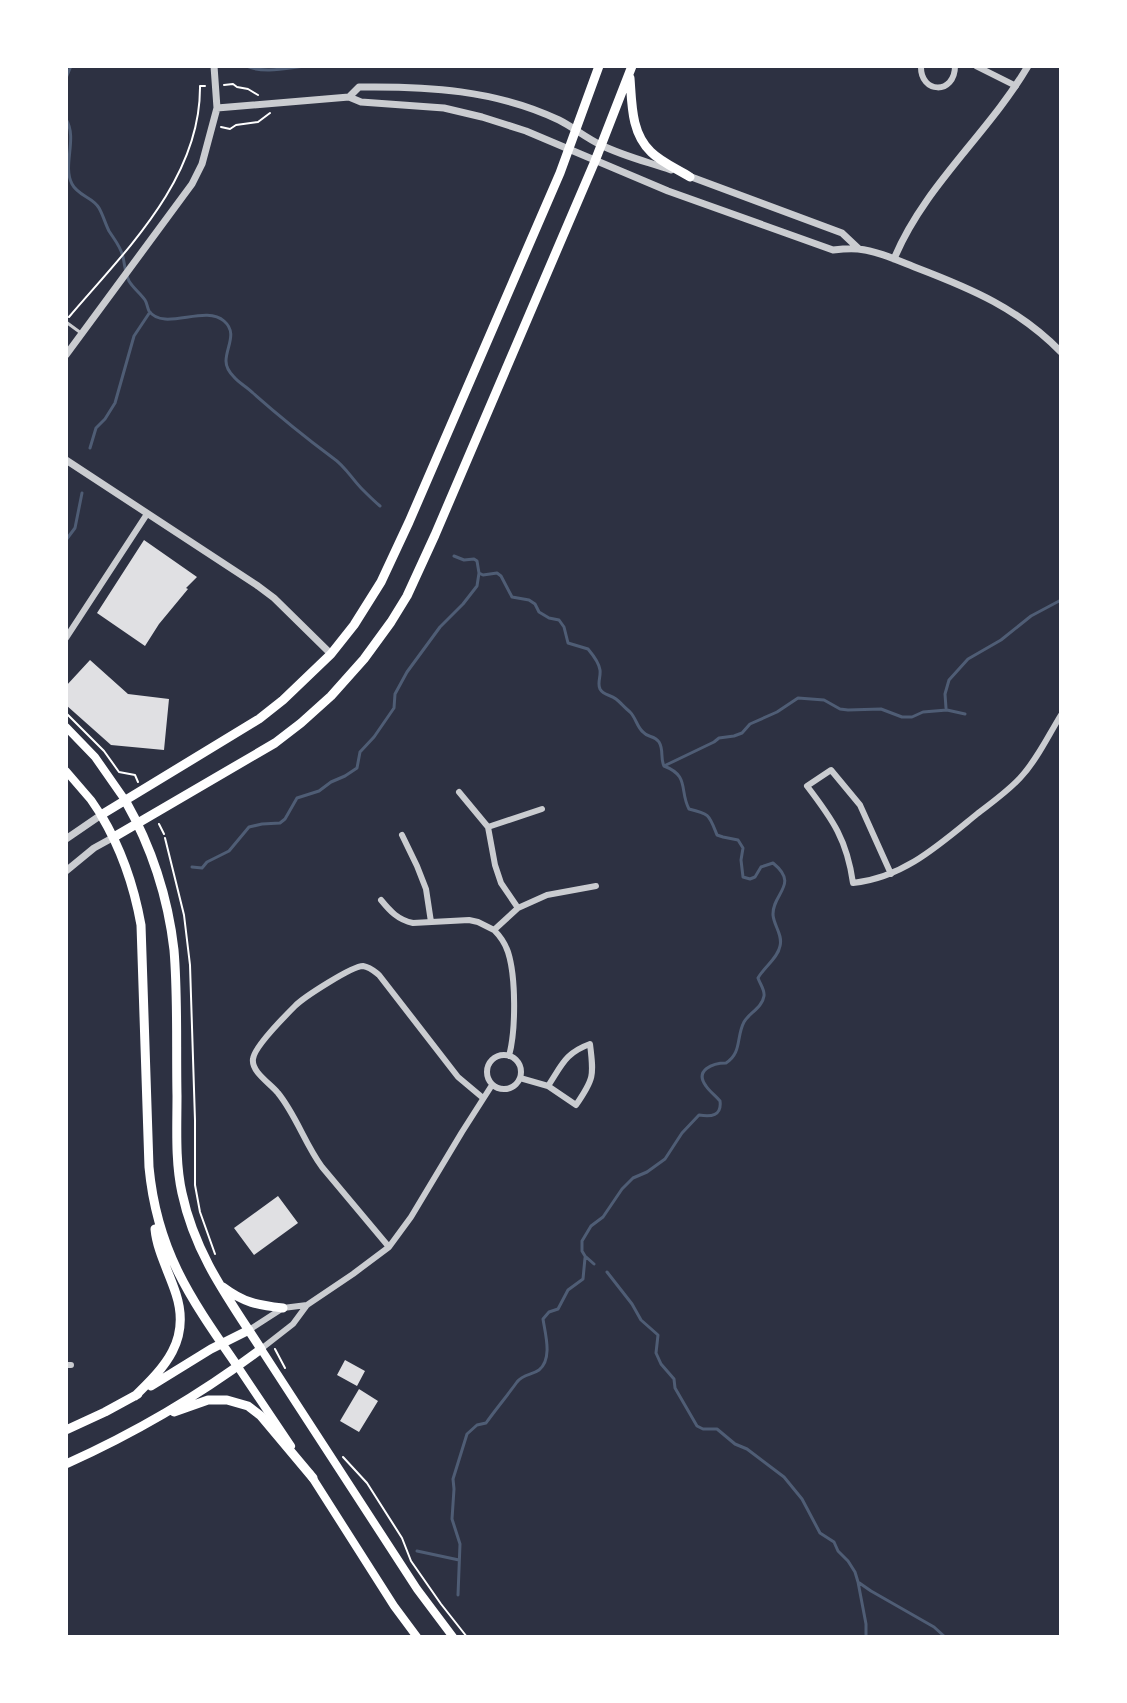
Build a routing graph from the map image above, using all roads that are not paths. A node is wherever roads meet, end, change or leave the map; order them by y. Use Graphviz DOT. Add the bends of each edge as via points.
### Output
graph roads {
  1 [pos="214,66"];
  2 [pos="599,66"];
  3 [pos="921,66"];
  4 [pos="955,66"];
  5 [pos="976,66"];
  6 [pos="1028,66"];
  7 [pos="631,71"];
  8 [pos="1016,86"];
  9 [pos="349,97"];
  10 [pos="217,108"];
  11 [pos="577,131"];
  12 [pos="602,146"];
  13 [pos="570,150"];
  14 [pos="595,161"];
  15 [pos="690,177"];
  16 [pos="859,249"];
  17 [pos="894,259"];
  18 [pos="66,322"];
  19 [pos="81,333"];
  20 [pos="1061,352"];
  21 [pos="66,355"];
  22 [pos="66,460"];
  23 [pos="147,514"];
  24 [pos="66,638"];
  25 [pos="331,654"];
  26 [pos="1061,715"];
  27 [pos="66,727"];
  28 [pos="66,771"];
  29 [pos="459,792"];
  30 [pos="125,800"];
  31 [pos="542,809"];
  32 [pos="101,815"];
  33 [pos="138,823"];
  34 [pos="488,827"];
  35 [pos="402,835"];
  36 [pos="114,837"];
  37 [pos="66,839"];
  38 [pos="66,871"];
  39 [pos="891,874"];
  40 [pos="596,886"];
  41 [pos="381,900"];
  42 [pos="518,908"];
  43 [pos="431,922"];
  44 [pos="494,930"];
  45 [pos="509,1056"];
  46 [pos="520,1078"];
  47 [pos="492,1085"];
  48 [pos="548,1086"];
  49 [pos="483,1098"];
  50 [pos="152,1197"];
  51 [pos="389,1247"];
  52 [pos="216,1282"];
  53 [pos="307,1305"];
  54 [pos="283,1308"];
  55 [pos="249,1330"];
  56 [pos="221,1343"];
  57 [pos="261,1349"];
  58 [pos="238,1367"];
  59 [pos="135,1396"];
  60 [pos="156,1419"];
  61 [pos="66,1430"];
  62 [pos="66,1464"];
  63 [pos="313,1478"];
  64 [pos="417,1637"];
  65 [pos="453,1637"];
  1 -- 10 [label="street"];
  2 -- 11 [label="main road"];
  3 -- 4 [label="street" via="926,82 939,88 951,82"];
  5 -- 8 [label="street"];
  6 -- 8 [label="street"];
  7 -- 12 [label="main road"];
  7 -- 15 [label="main road" via="634,122 640,136 651,152"];
  8 -- 17 [label="street" via="927,199"];
  9 -- 10 [label="street"];
  9 -- 11 [label="street" via="359,87 439,88 521,106"];
  9 -- 13 [label="street" via="482,117"];
  10 -- 19 [label="street" via="192,184"];
  11 -- 12 [label="street"];
  11 -- 13 [label="main road"];
  12 -- 14 [label="main road"];
  12 -- 15 [label="street"];
  13 -- 14 [label="street"];
  13 -- 25 [label="main road" via="391,561"];
  14 -- 16 [label="street" via="833,250"];
  14 -- 33 [label="main road" via="418,573 391,622 353,673 301,723"];
  15 -- 16 [label="street" via="842,233"];
  16 -- 17 [label="street"];
  17 -- 20 [label="street" via="981,294 1020,317"];
  18 -- 19 [label="lane"];
  19 -- 21 [label="street"];
  22 -- 23 [label="street"];
  23 -- 24 [label="street"];
  23 -- 25 [label="street" via="274,598"];
  25 -- 30 [label="main road" via="259,719"];
  26 -- 39 [label="street" via="1018,780 937,847"];
  27 -- 30 [label="main road"];
  28 -- 32 [label="main road"];
  29 -- 34 [label="street"];
  30 -- 32 [label="main road"];
  30 -- 33 [label="main road"];
  31 -- 34 [label="street"];
  32 -- 36 [label="main road"];
  32 -- 37 [label="street"];
  33 -- 36 [label="main road"];
  33 -- 52 [label="main road" via="162,886 174,951 181,1191"];
  34 -- 42 [label="street" via="501,883"];
  35 -- 43 [label="street" via="426,889"];
  36 -- 38 [label="street"];
  36 -- 50 [label="main road" via="141,925"];
  39 -- 39 [label="street" via="860,805 831,770 807,786 839,831 853,883"];
  40 -- 42 [label="street" via="547,895"];
  41 -- 43 [label="street" via="405,922"];
  42 -- 44 [label="street"];
  43 -- 44 [label="street" via="469,920"];
  44 -- 45 [label="street" via="507,947 511,969 515,1019"];
  45 -- 46 [label="street" via="519,1065"];
  45 -- 47 [label="street" via="497,1056 490,1063 487,1075"];
  46 -- 47 [label="street" via="510,1089"];
  46 -- 48 [label="street"];
  47 -- 49 [label="street"];
  48 -- 48 [label="street" via="576,1105 592,1077 590,1044 567,1056"];
  49 -- 51 [label="street"];
  49 -- 51 [label="street" via="465,1084 368,967 350,970 301,1001 257,1049 255,1069 278,1092 322,1167"];
  50 -- 56 [label="main road" via="174,1266"];
  50 -- 59 [label="main road" via="155,1235 181,1324 170,1359"];
  51 -- 53 [label="street"];
  52 -- 54 [label="main road" via="237,1298"];
  52 -- 55 [label="main road"];
  53 -- 54 [label="street"];
  53 -- 57 [label="street" via="293,1324"];
  54 -- 55 [label="street"];
  55 -- 56 [label="main road"];
  55 -- 57 [label="main road"];
  56 -- 58 [label="main road"];
  56 -- 59 [label="main road"];
  57 -- 58 [label="main road"];
  57 -- 65 [label="main road"];
  58 -- 60 [label="main road"];
  58 -- 63 [label="main road"];
  59 -- 61 [label="main road"];
  60 -- 62 [label="main road"];
  60 -- 63 [label="main road" via="208,1400 248,1406"];
  63 -- 64 [label="main road"];
}
